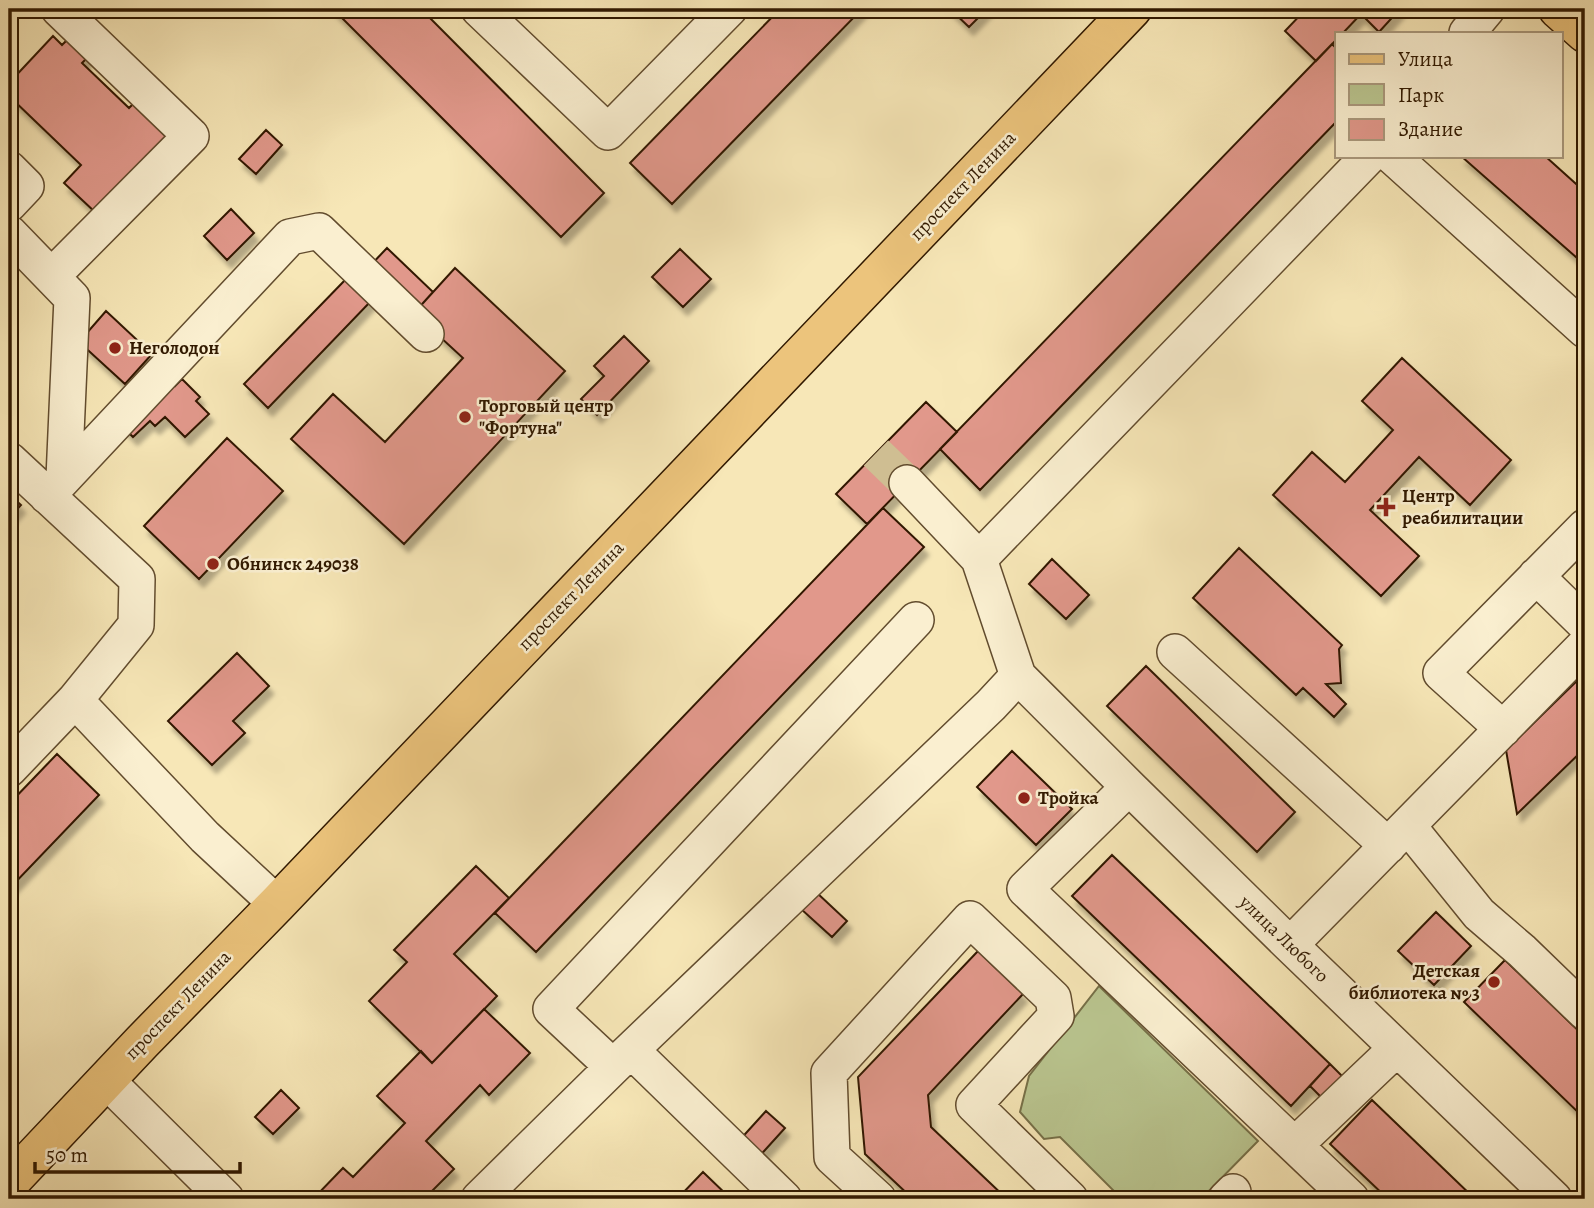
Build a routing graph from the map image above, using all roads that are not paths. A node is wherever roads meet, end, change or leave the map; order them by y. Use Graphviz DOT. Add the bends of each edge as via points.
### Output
graph roads {
  1 [pos="59,9"];
  2 [pos="479,9"];
  3 [pos="729,9"];
  4 [pos="1132,9"];
  5 [pos="1486,9"];
  6 [pos="1468,32"];
  7 [pos="1366,158"];
  8 [pos="1394,158"];
  9 [pos="9,169"];
  10 [pos="9,204"];
  11 [pos="9,233"];
  12 [pos="52,276"];
  13 [pos="1585,330"];
  14 [pos="426,334"];
  15 [pos="9,460"];
  16 [pos="906,483"];
  17 [pos="56,487"];
  18 [pos="1585,527"];
  19 [pos="979,559"];
  20 [pos="1536,576"];
  21 [pos="916,620"];
  22 [pos="1585,624"];
  23 [pos="1585,645"];
  24 [pos="1175,652"];
  25 [pos="1018,676"];
  26 [pos="75,700"];
  27 [pos="1503,729"];
  28 [pos="9,769"];
  29 [pos="1129,788"];
  30 [pos="1398,836"];
  31 [pos="277,904"];
  32 [pos="1290,945"];
  33 [pos="1585,1012"];
  34 [pos="1397,1048"];
  35 [pos="622,1058"];
  36 [pos="106,1080"];
  37 [pos="1295,1145"];
  38 [pos="9,1183"];
  39 [pos="226,1199"];
  40 [pos="479,1199"];
  41 [pos="784,1199"];
  42 [pos="878,1199"];
  43 [pos="1070,1199"];
  44 [pos="1351,1199"];
  45 [pos="1553,1199"];
  1 -- 12 [label="street" via="191,136"];
  2 -- 3 [label="street" via="608,132"];
  4 -- 31 [label="main road, проспект Ленина"];
  5 -- 6 [label="street"];
  7 -- 19 [label="street"];
  8 -- 13 [label="street"];
  9 -- 10 [label="street" via="26,186"];
  11 -- 12 [label="street"];
  12 -- 17 [label="street" via="72,298"];
  14 -- 17 [label="street" via="319,231 290,237"];
  15 -- 17 [label="street"];
  16 -- 19 [label="street"];
  17 -- 26 [label="street" via="137,579 136,625"];
  18 -- 20 [label="street"];
  19 -- 25 [label="street"];
  20 -- 22 [label="street"];
  20 -- 27 [label="street" via="1441,673"];
  21 -- 35 [label="street" via="551,1009"];
  23 -- 27 [label="street"];
  24 -- 30 [label="street"];
  25 -- 29 [label="street, улица Любого"];
  25 -- 35 [label="street"];
  26 -- 28 [label="street"];
  26 -- 31 [label="street" via="205,837"];
  27 -- 30 [label="street"];
  29 -- 32 [label="street, улица Любого"];
  29 -- 37 [label="street" via="1025,889"];
  30 -- 32 [label="street"];
  30 -- 33 [label="street"];
  31 -- 36 [label="main road, проспект Ленина"];
  32 -- 34 [label="street, улица Любого"];
  34 -- 37 [label="street"];
  34 -- 45 [label="street, улица Любого"];
  35 -- 40 [label="street"];
  35 -- 41 [label="street"];
  36 -- 38 [label="main road, проспект Ленина"];
  36 -- 39 [label="street"];
  37 -- 44 [label="street"];
  42 -- 43 [label="street" via="832,1157 830,1073 970,919 1053,998 1056,1016 974,1105"];
}
